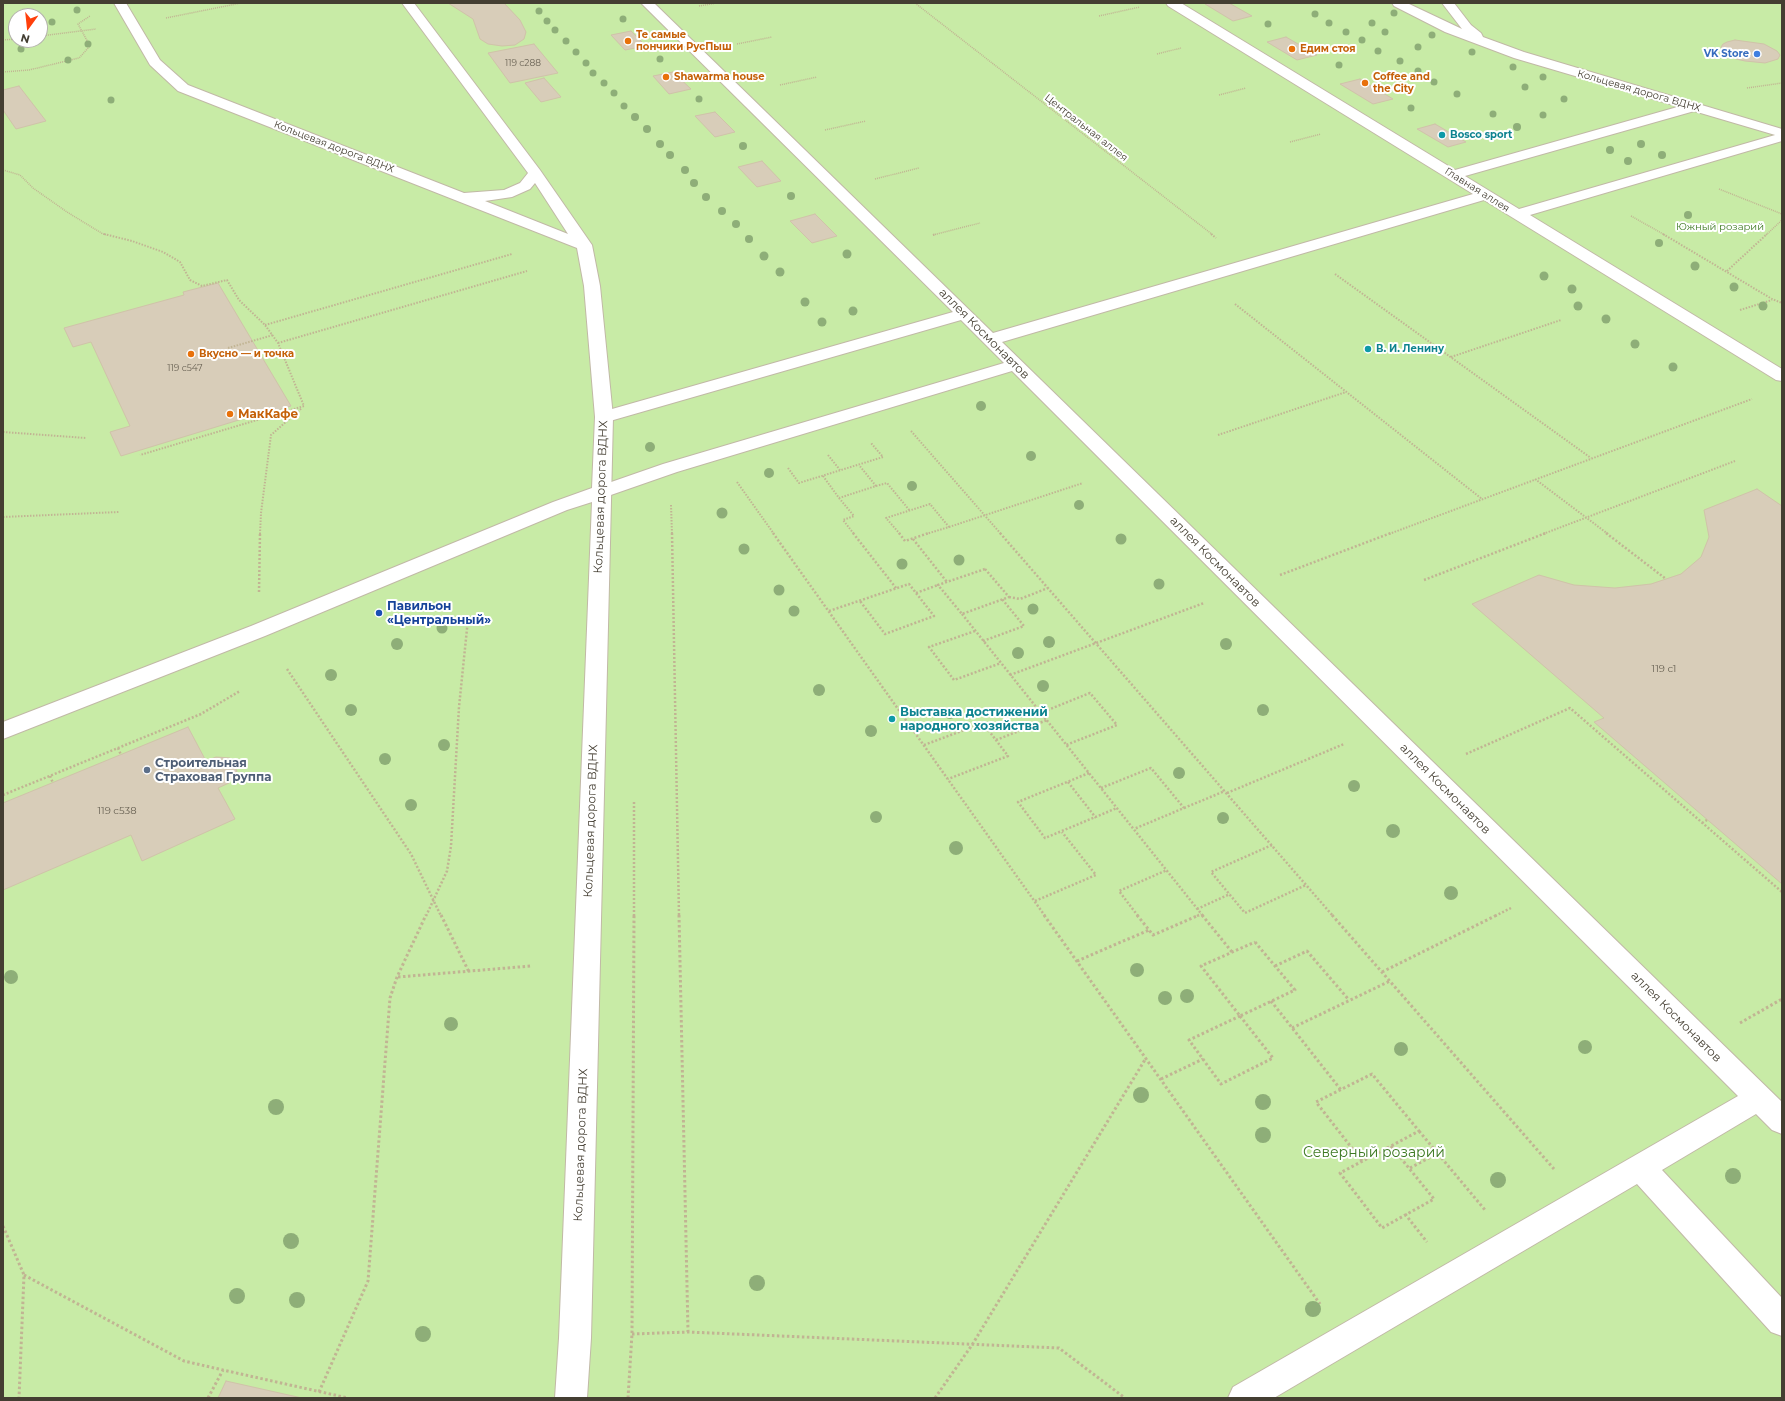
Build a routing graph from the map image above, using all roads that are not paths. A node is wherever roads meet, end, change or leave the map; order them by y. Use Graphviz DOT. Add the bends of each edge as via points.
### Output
graph roads {
  1 [pos="120,3"];
  2 [pos="408,3"];
  3 [pos="647,3"];
  4 [pos="1172,3"];
  5 [pos="1398,3"];
  6 [pos="1448,3"];
  7 [pos="1497,48"];
  8 [pos="1693,107"];
  9 [pos="1782,133"];
  10 [pos="1782,137"];
  11 [pos="535,173"];
  12 [pos="1453,175"];
  13 [pos="450,193"];
  14 [pos="1485,195"];
  15 [pos="1517,214"];
  16 [pos="584,245"];
  17 [pos="964,314"];
  18 [pos="989,340"];
  19 [pos="1015,365"];
  20 [pos="1782,376"];
  21 [pos="604,417"];
  22 [pos="601,492"];
  23 [pos="3,731"];
  24 [pos="1759,1098"];
  25 [pos="1782,1121"];
  26 [pos="1640,1167"];
  27 [pos="1782,1321"];
  28 [pos="571,1398"];
  29 [pos="1244,1398"];
  1 -- 13 [label="street, Кольцевая дорога ВДНХ" via="154,62 183,88"];
  2 -- 11 [label="street, Кольцевая дорога ВДНХ"];
  3 -- 17 [label="street, аллея Космонавтов"];
  4 -- 12 [label="street, Главная аллея"];
  5 -- 7 [label="street, Кольцевая дорога ВДНХ" via="1449,29"];
  6 -- 7 [label="street, Кольцевая дорога ВДНХ" via="1467,28"];
  7 -- 8 [label="street, Кольцевая дорога ВДНХ"];
  8 -- 9 [label="street, Кольцевая дорога ВДНХ"];
  8 -- 12 [label="street"];
  10 -- 15 [label="street"];
  11 -- 13 [label="street" via="525,186 507,194 479,197"];
  11 -- 16 [label="street, Кольцевая дорога ВДНХ"];
  12 -- 14 [label="street, Главная аллея"];
  13 -- 16 [label="street, Кольцевая дорога ВДНХ"];
  14 -- 15 [label="street, Главная аллея"];
  14 -- 18 [label="street"];
  15 -- 20 [label="street, Главная аллея"];
  16 -- 21 [label="street, Кольцевая дорога ВДНХ" via="592,286"];
  17 -- 18 [label="street, аллея Космонавтов"];
  17 -- 21 [label="street"];
  18 -- 19 [label="street, аллея Космонавтов"];
  19 -- 22 [label="street" via="670,468"];
  19 -- 24 [label="street, аллея Космонавтов"];
  21 -- 22 [label="street, Кольцевая дорога ВДНХ"];
  22 -- 23 [label="street" via="560,506 258,631"];
  22 -- 28 [label="street, Кольцевая дорога ВДНХ"];
  24 -- 25 [label="street, аллея Космонавтов"];
  24 -- 26 [label="street"];
  26 -- 27 [label="street"];
  26 -- 29 [label="street"];
}
